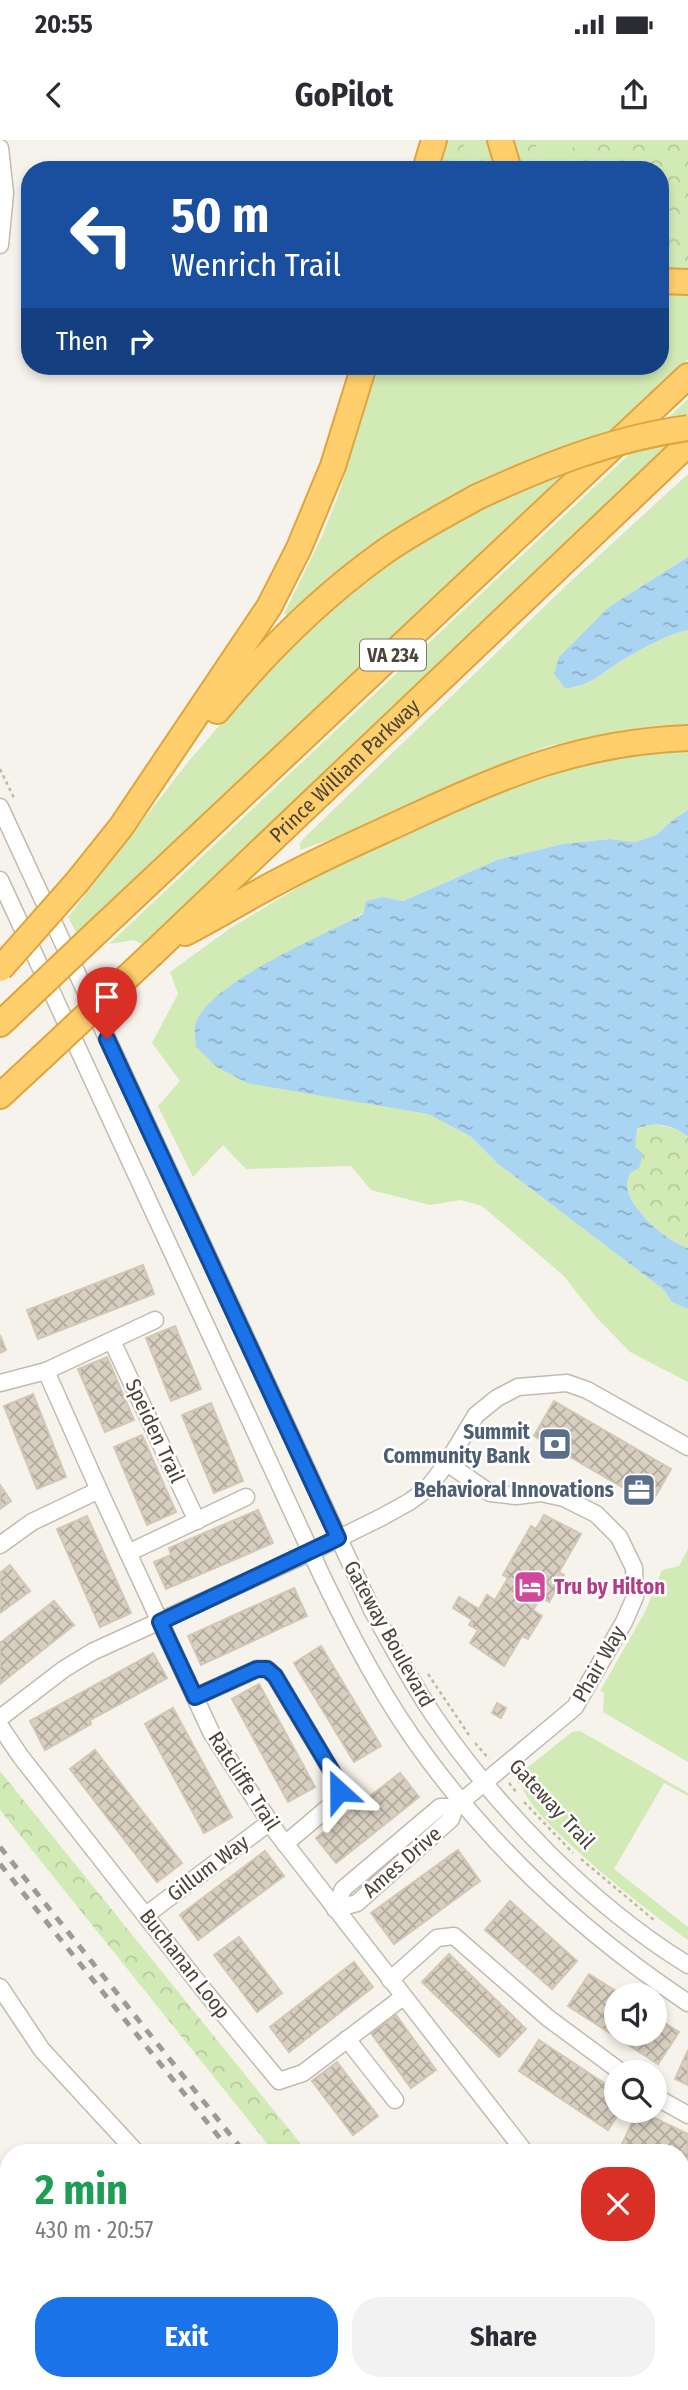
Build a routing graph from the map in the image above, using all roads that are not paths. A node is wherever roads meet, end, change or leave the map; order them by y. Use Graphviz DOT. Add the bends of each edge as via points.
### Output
graph roads {
  1 [pos="435,140"];
  2 [pos="500,140"];
  3 [pos="0,148"];
  4 [pos="428,161"];
  5 [pos="506,161"];
  6 [pos="0,245"];
  7 [pos="669,281"];
  8 [pos="688,282"];
  9 [pos="361,375"];
  10 [pos="688,376"];
  11 [pos="688,428"];
  12 [pos="688,444"];
  13 [pos="688,738"];
  14 [pos="0,807"];
  15 [pos="121,827"];
  16 [pos="0,880"];
  17 [pos="152,954"];
  18 [pos="0,969"];
  19 [pos="8,1017"];
  20 [pos="0,1096"];
  21 [pos="155,1320"];
  22 [pos="112,1341"];
  23 [pos="46,1371"];
  24 [pos="0,1383"];
  25 [pos="688,1447"];
  26 [pos="447,1463"];
  27 [pos="99,1490"];
  28 [pos="246,1497"];
  29 [pos="197,1521"];
  30 [pos="338,1538"];
  31 [pos="0,1545"];
  32 [pos="311,1552"];
  33 [pos="128,1553"];
  34 [pos="160,1622"];
  35 [pos="195,1697"];
  36 [pos="0,1718"];
  37 [pos="0,1726"];
  38 [pos="484,1780"];
  39 [pos="458,1804"];
  40 [pos="270,1822"];
  41 [pos="285,1844"];
  42 [pos="335,1909"];
  43 [pos="146,1914"];
  44 [pos="688,1965"];
  45 [pos="390,1980"];
  46 [pos="0,1987"];
  47 [pos="403,1997"];
  48 [pos="688,2003"];
  49 [pos="347,2039"];
  50 [pos="605,2060"];
  51 [pos="395,2100"];
  52 [pos="667,2103"];
  53 [pos="688,2115"];
  54 [pos="129,2144"];
  55 [pos="519,2144"];
  1 -- 4 [label="highway"];
  2 -- 5 [label="highway"];
  3 -- 6 [label="street" via="5,193"];
  7 -- 8 [label="highway"];
  9 -- 15 [label="highway" via="333,466 269,607"];
  10 -- 19 [label="highway, VA 234, bridge"];
  11 -- 15 [label="highway, bridge" via="570,457 529,472 477,497 379,556 289,632 237,686"];
  12 -- 17 [label="highway, Prince William Parkway / VA 234"];
  13 -- 17 [label="highway" via="615,745 525,768 284,878"];
  14 -- 30 [label="street, Gateway Boulevard"];
  15 -- 18 [label="highway, bridge"];
  16 -- 32 [label="street, Gateway Boulevard"];
  17 -- 20 [label="highway, Prince William Parkway / VA 234, bridge"];
  21 -- 22 [label="street"];
  22 -- 23 [label="street"];
  22 -- 29 [label="street, Speiden Trail"];
  23 -- 24 [label="street"];
  23 -- 27 [label="street, Ratcliffe Trail"];
  25 -- 26 [label="street" via="587,1390 547,1383 518,1387 476,1415"];
  26 -- 30 [label="street" via="427,1489 409,1502"];
  26 -- 38 [label="street, Phair Way" via="490,1493 541,1493 564,1498 596,1514 619,1537 634,1568 635,1597 625,1622 575,1707"];
  27 -- 31 [label="street" via="32,1522"];
  27 -- 33 [label="street, Ratcliffe Trail"];
  28 -- 29 [label="street"];
  29 -- 33 [label="street"];
  30 -- 32 [label="street"];
  30 -- 38 [label="street, Gateway Boulevard" via="403,1667"];
  32 -- 34 [label="street"];
  32 -- 39 [label="street, Gateway Boulevard" via="357,1648"];
  33 -- 34 [label="street, Ratcliffe Trail"];
  34 -- 35 [label="street, Ratcliffe Trail"];
  34 -- 36 [label="street" via="64,1668"];
  35 -- 40 [label="street, Ratcliffe Trail" via="211,1732"];
  35 -- 41 [label="street" via="257,1669 267,1669 275,1676 337,1780 339,1791 331,1805"];
  37 -- 43 [label="street, Buchanan Loop"];
  38 -- 39 [label="street"];
  38 -- 44 [label="street, Gateway Boulevard" via="569,1872"];
  39 -- 42 [label="street, Ames Drive" via="440,1807 344,1889"];
  39 -- 48 [label="street, Gateway Boulevard" via="595,1935"];
  40 -- 41 [label="street, Ratcliffe Trail"];
  40 -- 43 [label="street, Gillum Way"];
  41 -- 42 [label="street, Ratcliffe Trail"];
  42 -- 45 [label="street, Ratcliffe Trail"];
  43 -- 49 [label="street, Buchanan Loop" via="279,2081 303,2073"];
  45 -- 47 [label="street, Ratcliffe Trail"];
  45 -- 50 [label="street" via="437,1938 454,1936 548,2018"];
  46 -- 54 [label="street" via="42,2050"];
  47 -- 49 [label="street, Buchanan Loop"];
  47 -- 55 [label="street, Ratcliffe Trail"];
  49 -- 51 [label="street"];
  52 -- 53 [label="street"];
}
